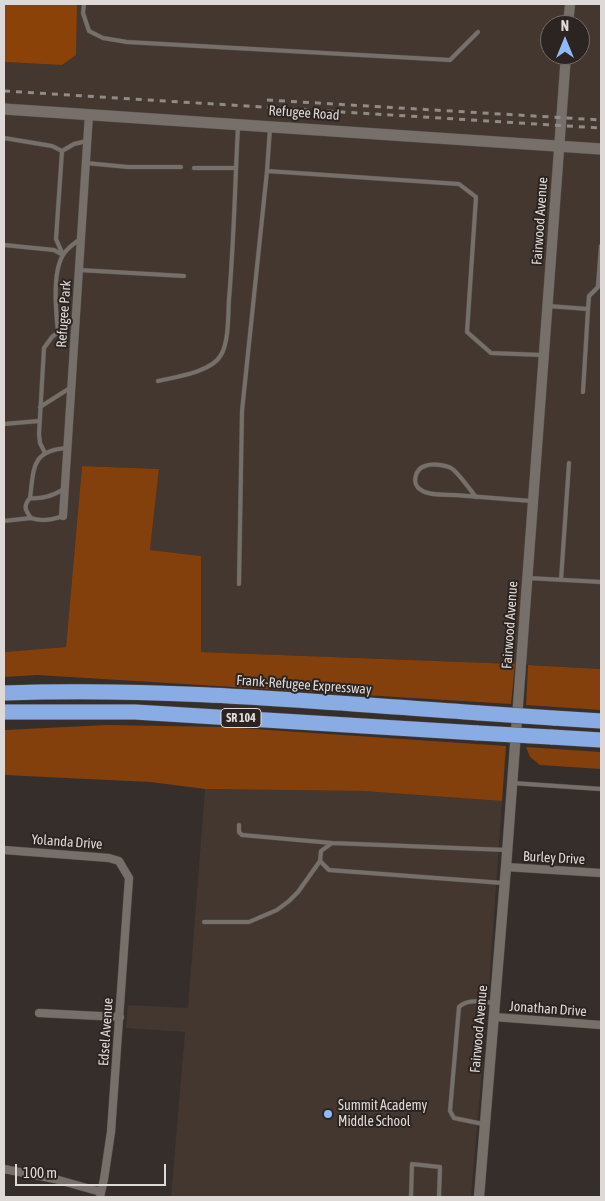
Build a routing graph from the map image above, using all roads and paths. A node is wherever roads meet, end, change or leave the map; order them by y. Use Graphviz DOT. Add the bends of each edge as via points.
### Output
graph roads {
  1 [pos="84,4"];
  2 [pos="478,32"];
  3 [pos="565,65"];
  4 [pos="4,109"];
  5 [pos="89,114"];
  6 [pos="238,124"];
  7 [pos="270,126"];
  8 [pos="4,138"];
  9 [pos="88,141"];
  10 [pos="560,147"];
  11 [pos="601,149"];
  12 [pos="62,151"];
  13 [pos="86,163"];
  14 [pos="181,167"];
  15 [pos="194,168"];
  16 [pos="236,168"];
  17 [pos="267,171"];
  18 [pos="81,237"];
  19 [pos="4,245"];
  20 [pos="601,246"];
  21 [pos="63,255"];
  22 [pos="79,270"];
  23 [pos="184,276"];
  24 [pos="600,285"];
  25 [pos="548,306"];
  26 [pos="588,309"];
  27 [pos="76,317"];
  28 [pos="58,332"];
  29 [pos="544,355"];
  30 [pos="158,381"];
  31 [pos="72,387"];
  32 [pos="583,392"];
  33 [pos="40,407"];
  34 [pos="40,421"];
  35 [pos="4,424"];
  36 [pos="68,448"];
  37 [pos="45,453"];
  38 [pos="569,462"];
  39 [pos="65,488"];
  40 [pos="476,497"];
  41 [pos="30,498"];
  42 [pos="533,502"];
  43 [pos="63,516"];
  44 [pos="31,518"];
  45 [pos="4,522"];
  46 [pos="528,578"];
  47 [pos="561,580"];
  48 [pos="601,582"];
  49 [pos="239,584"];
  50 [pos="4,693"];
  51 [pos="4,712"];
  52 [pos="601,721"];
  53 [pos="601,740"];
  54 [pos="512,783"];
  55 [pos="601,789"];
  56 [pos="239,825"];
  57 [pos="332,843"];
  58 [pos="4,850"];
  59 [pos="507,850"];
  60 [pos="320,861"];
  61 [pos="506,867"];
  62 [pos="125,869"];
  63 [pos="601,873"];
  64 [pos="505,883"];
  65 [pos="204,922"];
  66 [pos="495,1003"];
  67 [pos="39,1013"];
  68 [pos="120,1017"];
  69 [pos="494,1017"];
  70 [pos="601,1025"];
  71 [pos="485,1124"];
  72 [pos="4,1169"];
  73 [pos="100,1195"];
  74 [pos="411,1197"];
  75 [pos="439,1197"];
  76 [pos="479,1197"];
  1 -- 2 [label="lane" via="83,13 89,31 103,38 127,42 450,60"];
  3 -- 10 [label="street, Fairwood Avenue"];
  4 -- 5 [label="main road, Refugee Road"];
  5 -- 6 [label="main road, Refugee Road"];
  5 -- 9 [label="street, Refugee Park"];
  6 -- 7 [label="main road, Refugee Road"];
  6 -- 16 [label="lane"];
  7 -- 10 [label="main road, Refugee Road"];
  7 -- 17 [label="lane"];
  8 -- 12 [label="lane" via="52,146"];
  9 -- 12 [label="lane"];
  9 -- 13 [label="street, Refugee Park"];
  10 -- 11 [label="main road, Refugee Road"];
  10 -- 25 [label="street, Fairwood Avenue"];
  12 -- 21 [label="lane" via="56,239"];
  13 -- 14 [label="lane"];
  13 -- 18 [label="street, Refugee Park"];
  15 -- 16 [label="lane"];
  16 -- 30 [label="lane" via="228,320 221,355 208,367"];
  17 -- 29 [label="lane" via="459,184 476,196 467,332 491,353"];
  17 -- 49 [label="lane" via="242,411"];
  18 -- 21 [label="lane"];
  18 -- 22 [label="street, Refugee Park"];
  19 -- 21 [label="lane" via="54,250"];
  20 -- 24 [label="lane"];
  21 -- 28 [label="lane" via="57,278"];
  22 -- 23 [label="lane"];
  22 -- 27 [label="street, Refugee Park"];
  24 -- 26 [label="lane" via="590,296"];
  25 -- 26 [label="lane"];
  25 -- 29 [label="street, Fairwood Avenue"];
  26 -- 32 [label="lane"];
  27 -- 28 [label="lane"];
  27 -- 31 [label="street, Refugee Park"];
  28 -- 33 [label="lane" via="44,348"];
  29 -- 42 [label="street, Fairwood Avenue"];
  31 -- 33 [label="lane"];
  31 -- 36 [label="street, Refugee Park"];
  33 -- 34 [label="lane"];
  34 -- 35 [label="lane"];
  34 -- 37 [label="lane" via="40,442"];
  36 -- 37 [label="lane"];
  36 -- 39 [label="street, Refugee Park"];
  37 -- 41 [label="lane" via="35,466"];
  38 -- 47 [label="lane"];
  39 -- 41 [label="lane" via="53,496"];
  39 -- 43 [label="street, Refugee Park"];
  40 -- 40 [label="lane" via="422,491 415,480 416,472 425,466 451,468"];
  40 -- 42 [label="lane"];
  41 -- 44 [label="lane" via="25,507"];
  42 -- 46 [label="street, Fairwood Avenue"];
  43 -- 44 [label="lane" via="51,520"];
  44 -- 45 [label="lane"];
  46 -- 47 [label="lane"];
  46 -- 54 [label="street, Fairwood Avenue"];
  47 -- 48 [label="lane"];
  50 -- 52 [label="highway, Frank-Refugee Expressway / SR 104, bridge" via="143,692"];
  51 -- 53 [label="highway, SR 104, bridge" via="135,712"];
  54 -- 55 [label="lane"];
  54 -- 59 [label="street, Fairwood Avenue"];
  56 -- 57 [label="lane" via="242,834"];
  57 -- 59 [label="lane"];
  57 -- 60 [label="lane" via="321,851"];
  58 -- 62 [label="street, Yolanda Drive" via="109,858 118,861"];
  59 -- 61 [label="street, Fairwood Avenue"];
  60 -- 64 [label="lane" via="329,870"];
  60 -- 65 [label="lane" via="298,892 277,910 249,922"];
  61 -- 63 [label="street, Burley Drive"];
  61 -- 64 [label="street, Fairwood Avenue"];
  62 -- 68 [label="street, Edsel Avenue" via="129,888"];
  64 -- 66 [label="street, Fairwood Avenue"];
  66 -- 69 [label="street, Fairwood Avenue"];
  66 -- 71 [label="lane" via="471,1001 459,1007 450,1111 454,1118"];
  67 -- 68 [label="street"];
  68 -- 73 [label="street, Edsel Avenue" via="111,1132"];
  69 -- 70 [label="street, Jonathan Drive"];
  69 -- 71 [label="street, Fairwood Avenue"];
  71 -- 76 [label="street, Fairwood Avenue"];
  72 -- 73 [label="street" via="55,1179"];
  74 -- 75 [label="lane" via="412,1164 440,1167"];
}
